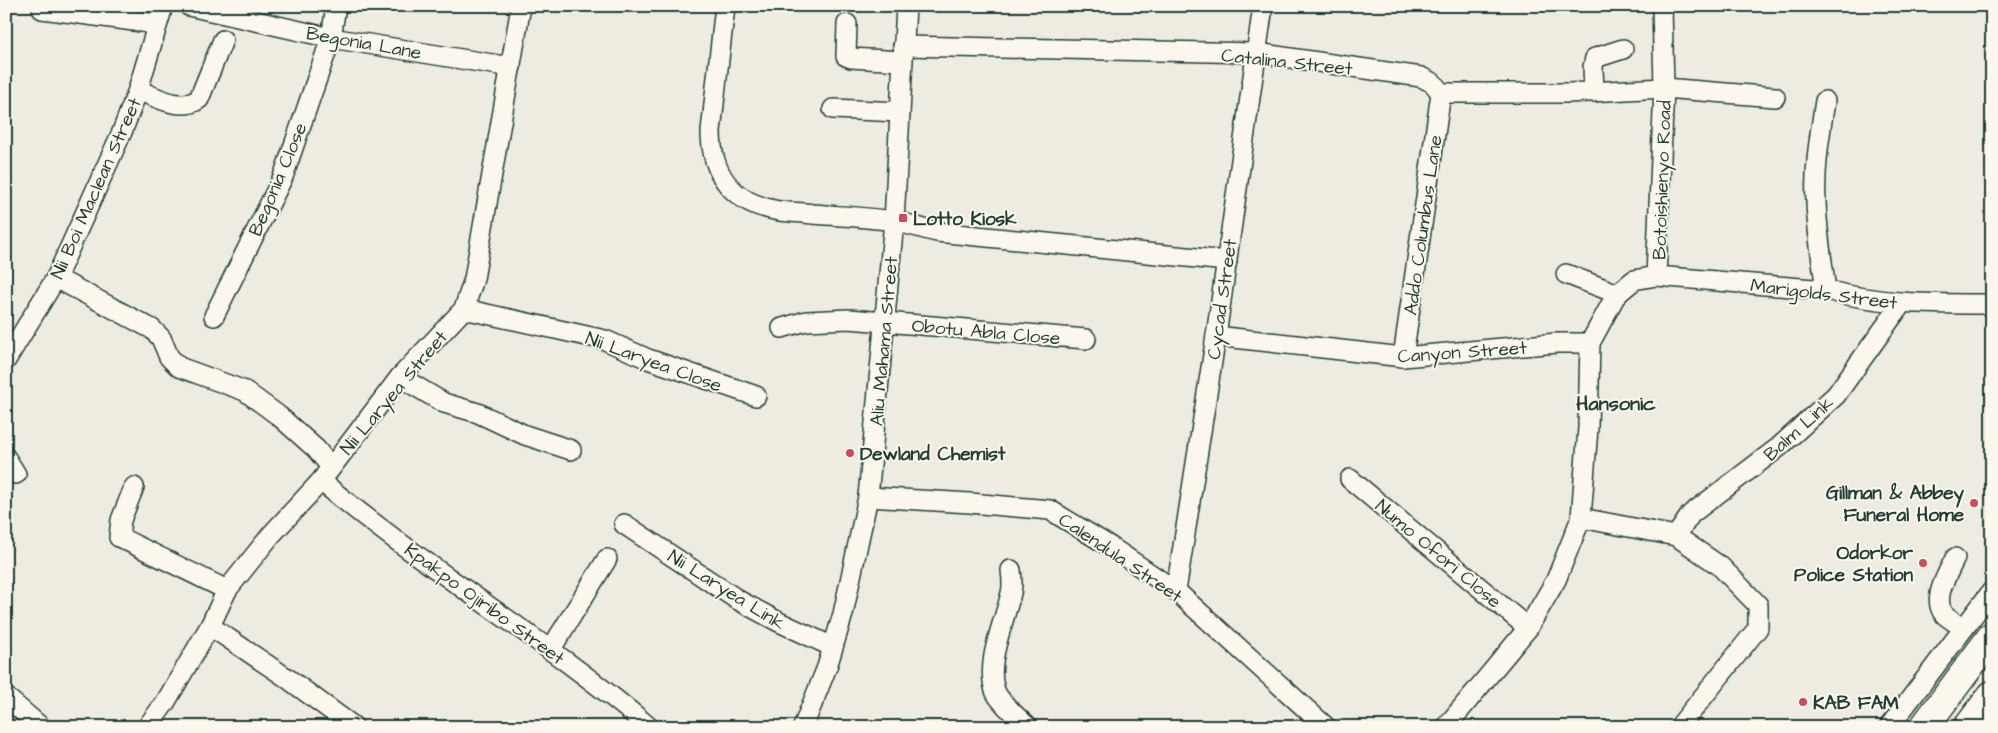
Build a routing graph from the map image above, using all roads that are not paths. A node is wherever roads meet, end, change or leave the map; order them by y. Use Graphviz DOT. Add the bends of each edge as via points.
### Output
graph roads {
  1 [pos="190,6"];
  2 [pos="336,6"];
  3 [pos="521,6"];
  4 [pos="725,6"];
  5 [pos="906,6"];
  6 [pos="1262,6"];
  7 [pos="1662,6"];
  8 [pos="42,9"];
  9 [pos="160,15"];
  10 [pos="847,24"];
  11 [pos="332,38"];
  12 [pos="223,40"];
  13 [pos="1623,49"];
  14 [pos="1257,53"];
  15 [pos="903,54"];
  16 [pos="511,67"];
  17 [pos="1664,88"];
  18 [pos="138,90"];
  19 [pos="1594,92"];
  20 [pos="1441,93"];
  21 [pos="1775,97"];
  22 [pos="1825,101"];
  23 [pos="833,108"];
  24 [pos="900,112"];
  25 [pos="894,221"];
  26 [pos="1226,261"];
  27 [pos="1566,274"];
  28 [pos="1656,276"];
  29 [pos="56,278"];
  30 [pos="1826,290"];
  31 [pos="1618,294"];
  32 [pos="1902,303"];
  33 [pos="1992,304"];
  34 [pos="464,309"];
  35 [pos="214,316"];
  36 [pos="886,323"];
  37 [pos="782,328"];
  38 [pos="1216,336"];
  39 [pos="1086,339"];
  40 [pos="1590,343"];
  41 [pos="1403,358"];
  42 [pos="6,360"];
  43 [pos="400,377"];
  44 [pos="756,396"];
  45 [pos="571,450"];
  46 [pos="6,458"];
  47 [pos="16,474"];
  48 [pos="326,474"];
  49 [pos="1350,479"];
  50 [pos="134,487"];
  51 [pos="868,497"];
  52 [pos="1581,518"];
  53 [pos="624,524"];
  54 [pos="1676,536"];
  55 [pos="1956,558"];
  56 [pos="608,559"];
  57 [pos="1011,570"];
  58 [pos="227,590"];
  59 [pos="1176,591"];
  60 [pos="1992,591"];
  61 [pos="210,626"];
  62 [pos="1528,628"];
  63 [pos="1964,628"];
  64 [pos="1992,636"];
  65 [pos="833,647"];
  66 [pos="551,649"];
  67 [pos="1992,695"];
  68 [pos="6,697"];
  69 [pos="41,727"];
  70 [pos="147,727"];
  71 [pos="354,727"];
  72 [pos="649,727"];
  73 [pos="804,727"];
  74 [pos="1028,727"];
  75 [pos="1326,727"];
  76 [pos="1446,727"];
  77 [pos="1679,727"];
  78 [pos="1889,727"];
  79 [pos="1924,727"];
  80 [pos="1968,727"];
  1 -- 11 [label="street, Begonia Lane"];
  2 -- 11 [label="street, Begonia Close"];
  3 -- 16 [label="street, Nii Laryea Street"];
  4 -- 25 [label="street" via="711,131 714,161 722,176 741,198 771,210"];
  5 -- 15 [label="street, Aliu Mahama Street"];
  6 -- 14 [label="street, Cycad Street"];
  7 -- 17 [label="street, Botoishienyo Road"];
  8 -- 9 [label="street"];
  9 -- 18 [label="street, Nii Boi Maclean Street"];
  10 -- 15 [label="street, Catalina Street" via="846,56"];
  11 -- 16 [label="street, Begonia Lane"];
  11 -- 35 [label="street, Begonia Close" via="282,177"];
  12 -- 18 [label="street" via="199,99 194,103 172,103"];
  13 -- 19 [label="street" via="1595,58"];
  14 -- 15 [label="street, Catalina Street"];
  14 -- 20 [label="street, Catalina Street" via="1421,77 1433,83"];
  14 -- 26 [label="street, Cycad Street"];
  15 -- 24 [label="street, Aliu Mahama Street"];
  16 -- 34 [label="street, Nii Laryea Street" via="474,279"];
  17 -- 19 [label="street"];
  17 -- 21 [label="street"];
  17 -- 28 [label="street, Botoishienyo Road"];
  18 -- 29 [label="street, Nii Boi Maclean Street"];
  19 -- 20 [label="street"];
  20 -- 41 [label="street, Addo Columbus Lane"];
  22 -- 30 [label="street" via="1816,164 1816,202"];
  23 -- 24 [label="street"];
  24 -- 25 [label="street, Aliu Mahama Street"];
  25 -- 26 [label="street" via="937,232"];
  25 -- 36 [label="street, Aliu Mahama Street"];
  26 -- 38 [label="street, Cycad Street"];
  27 -- 31 [label="street"];
  28 -- 30 [label="street, Marigolds Street"];
  28 -- 31 [label="street, Botoishienyo Road" via="1634,280"];
  29 -- 42 [label="street, Nii Boi Maclean Street"];
  29 -- 48 [label="street, Kpakpo Ojiribo Street" via="152,328 162,338 169,357 179,367 245,391 316,449"];
  30 -- 32 [label="street, Marigolds Street" via="1852,297"];
  31 -- 40 [label="street, Botoishienyo Road"];
  32 -- 33 [label="street, Marigolds Street"];
  32 -- 54 [label="street, Balm Link" via="1836,394 1779,448 1691,514"];
  34 -- 43 [label="street, Nii Laryea Street"];
  34 -- 44 [label="street, Nii Laryea Close" via="605,340 648,359"];
  36 -- 37 [label="street, Obotu Abla Close" via="826,320 806,321"];
  36 -- 39 [label="street, Obotu Abla Close"];
  36 -- 51 [label="street, Aliu Mahama Street"];
  38 -- 41 [label="street, Canyon Street"];
  38 -- 59 [label="street, Cycad Street"];
  40 -- 41 [label="street, Canyon Street" via="1557,343"];
  40 -- 52 [label="street, Botoishienyo Road"];
  43 -- 45 [label="street" via="444,403"];
  43 -- 48 [label="street, Nii Laryea Street"];
  46 -- 47 [label="street"];
  48 -- 58 [label="street, Nii Laryea Street" via="270,535"];
  48 -- 66 [label="street, Kpakpo Ojiribo Street" via="355,509"];
  49 -- 62 [label="street, Numo Ofori Close"];
  50 -- 58 [label="street" via="121,520 119,537"];
  51 -- 59 [label="street, Calendula Street" via="1050,510"];
  51 -- 65 [label="street, Aliu Mahama Street" via="850,590"];
  52 -- 54 [label="street"];
  52 -- 62 [label="street, Botoishienyo Road" via="1556,580"];
  53 -- 65 [label="street, Nii Laryea Link" via="738,600"];
  54 -- 77 [label="street" via="1720,566 1758,605 1758,628"];
  55 -- 63 [label="street" via="1943,583 1940,601 1944,614"];
  56 -- 66 [label="street"];
  57 -- 74 [label="street" via="1011,594 996,648 993,674 996,693"];
  58 -- 61 [label="street, Nii Laryea Street"];
  59 -- 75 [label="street, Calendula Street"];
  60 -- 63 [label="street"];
  61 -- 70 [label="street, Nii Laryea Street" via="165,703"];
  61 -- 71 [label="street"];
  62 -- 76 [label="street, Botoishienyo Road"];
  63 -- 78 [label="street"];
  64 -- 79 [label="highway"];
  65 -- 73 [label="street, Aliu Mahama Street"];
  66 -- 72 [label="street, Kpakpo Ojiribo Street"];
  67 -- 80 [label="highway"];
  68 -- 69 [label="street"];
}
